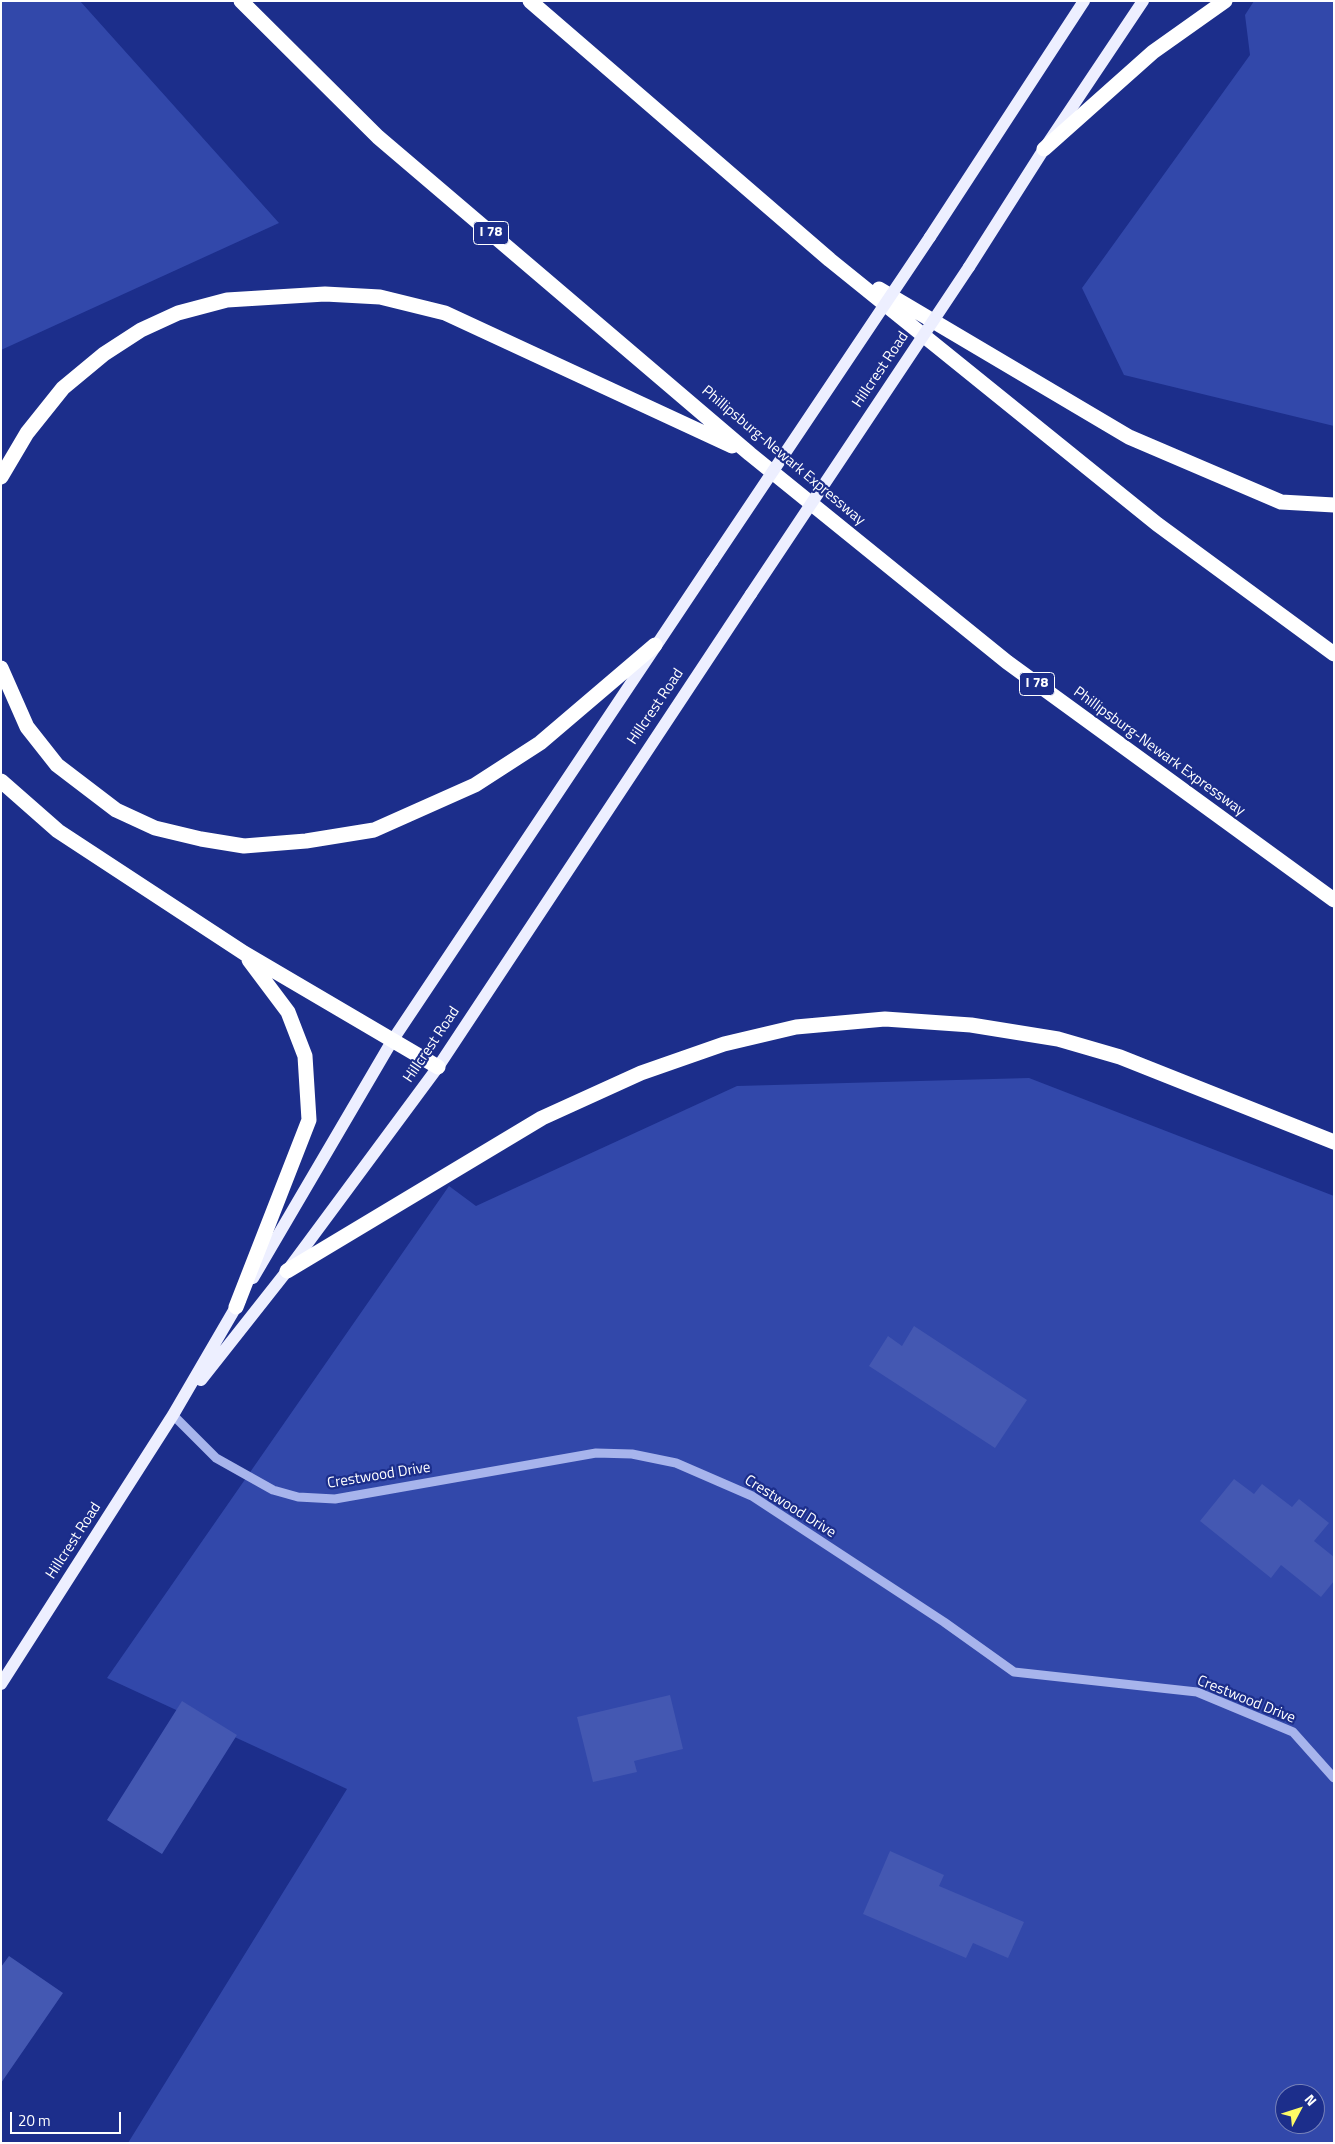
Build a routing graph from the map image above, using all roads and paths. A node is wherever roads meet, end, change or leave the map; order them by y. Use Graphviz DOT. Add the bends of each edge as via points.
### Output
graph roads {
  1 [pos="241,1"];
  2 [pos="530,1"];
  3 [pos="1084,1"];
  4 [pos="1143,1"];
  5 [pos="1225,1"];
  6 [pos="1044,149"];
  7 [pos="830,260"];
  8 [pos="750,454"];
  9 [pos="1,477"];
  10 [pos="1334,504"];
  11 [pos="655,645"];
  12 [pos="1334,654"];
  13 [pos="1,668"];
  14 [pos="1,781"];
  15 [pos="1334,900"];
  16 [pos="244,953"];
  17 [pos="392,1041"];
  18 [pos="438,1067"];
  19 [pos="1334,1142"];
  20 [pos="287,1271"];
  21 [pos="236,1307"];
  22 [pos="173,1415"];
  23 [pos="1,1684"];
  24 [pos="1334,1778"];
  1 -- 8 [label="highway, Phillipsburg-Newark Expressway / I 78" via="378,137"];
  2 -- 7 [label="highway"];
  3 -- 11 [label="main road, Hillcrest Road, bridge" via="930,237"];
  4 -- 6 [label="main road, Hillcrest Road"];
  5 -- 6 [label="highway" via="1153,52"];
  6 -- 18 [label="main road, Hillcrest Road, bridge" via="969,268"];
  7 -- 10 [label="highway" via="1129,437 1282,502"];
  7 -- 12 [label="highway" via="1157,524"];
  8 -- 9 [label="highway" via="446,313 380,297 326,294 227,300 178,314 141,330 104,354 63,388 27,433"];
  8 -- 15 [label="highway, Phillipsburg-Newark Expressway / I 78" via="1007,662"];
  11 -- 13 [label="highway" via="540,744 475,785 374,830 306,841 244,846 155,828 116,810 57,765 27,727"];
  11 -- 17 [label="main road, Hillcrest Road"];
  14 -- 16 [label="highway" via="58,831"];
  16 -- 17 [label="highway"];
  16 -- 21 [label="highway" via="288,1012 305,1056 309,1120"];
  17 -- 18 [label="highway"];
  17 -- 21 [label="main road, Hillcrest Road"];
  18 -- 20 [label="main road, Hillcrest Road"];
  19 -- 20 [label="highway" via="1120,1057 1058,1040 971,1025 885,1019 796,1027 724,1044 641,1073 542,1118"];
  20 -- 22 [label="main road, Hillcrest Road"];
  21 -- 22 [label="main road, Hillcrest Road"];
  22 -- 23 [label="main road, Hillcrest Road"];
  22 -- 24 [label="street, Crestwood Drive" via="216,1458 273,1490 298,1497 335,1499 596,1453 632,1454 676,1463 752,1496 1014,1672 1197,1692 1293,1732"];
}
